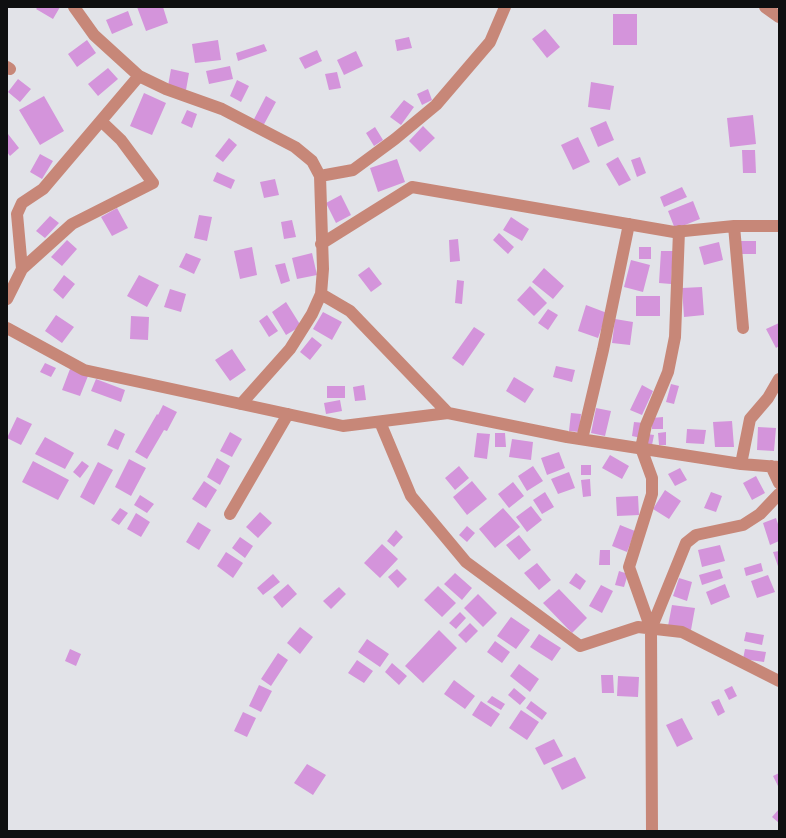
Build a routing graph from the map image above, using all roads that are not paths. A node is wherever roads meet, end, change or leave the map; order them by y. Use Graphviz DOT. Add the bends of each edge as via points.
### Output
graph roads {
  1 [pos="74,7"];
  2 [pos="505,7"];
  3 [pos="765,7"];
  4 [pos="779,17"];
  5 [pos="139,76"];
  6 [pos="101,121"];
  7 [pos="320,176"];
  8 [pos="630,224"];
  9 [pos="734,226"];
  10 [pos="779,226"];
  11 [pos="679,231"];
  12 [pos="321,244"];
  13 [pos="22,269"];
  14 [pos="321,294"];
  15 [pos="7,299"];
  16 [pos="7,328"];
  17 [pos="742,328"];
  18 [pos="779,379"];
  19 [pos="242,404"];
  20 [pos="448,413"];
  21 [pos="288,414"];
  22 [pos="380,422"];
  23 [pos="582,439"];
  24 [pos="641,448"];
  25 [pos="741,464"];
  26 [pos="775,466"];
  27 [pos="779,483"];
  28 [pos="779,494"];
  29 [pos="230,514"];
  30 [pos="651,629"];
  31 [pos="779,681"];
  32 [pos="652,831"];
  1 -- 5 [label="street" via="94,35"];
  2 -- 7 [label="street" via="490,42 436,105 353,170"];
  3 -- 4 [label="street"];
  5 -- 6 [label="street"];
  5 -- 7 [label="street" via="166,89 222,108 295,147 312,161"];
  6 -- 13 [label="street" via="43,189 22,203 17,214"];
  6 -- 13 [label="street" via="121,140 153,183 72,224"];
  7 -- 12 [label="street"];
  8 -- 11 [label="street"];
  8 -- 12 [label="street" via="412,187"];
  8 -- 23 [label="street"];
  9 -- 10 [label="street"];
  9 -- 11 [label="street"];
  9 -- 17 [label="street"];
  11 -- 24 [label="street" via="675,337 668,372 646,425"];
  12 -- 14 [label="street"];
  13 -- 15 [label="street"];
  14 -- 19 [label="street" via="290,349"];
  14 -- 20 [label="street" via="350,311"];
  16 -- 19 [label="street" via="84,370"];
  18 -- 25 [label="street" via="768,398 750,419"];
  19 -- 21 [label="street"];
  20 -- 22 [label="street"];
  20 -- 23 [label="street"];
  21 -- 22 [label="street" via="343,426"];
  21 -- 29 [label="street"];
  22 -- 30 [label="street" via="410,496 466,562 580,646 638,627"];
  23 -- 24 [label="street"];
  24 -- 25 [label="street"];
  24 -- 30 [label="street" via="652,478 652,494 629,568"];
  25 -- 26 [label="street"];
  26 -- 27 [label="street"];
  28 -- 30 [label="street" via="760,514 742,525 696,535 686,543"];
  30 -- 31 [label="street" via="682,632"];
  30 -- 32 [label="street"];
}
